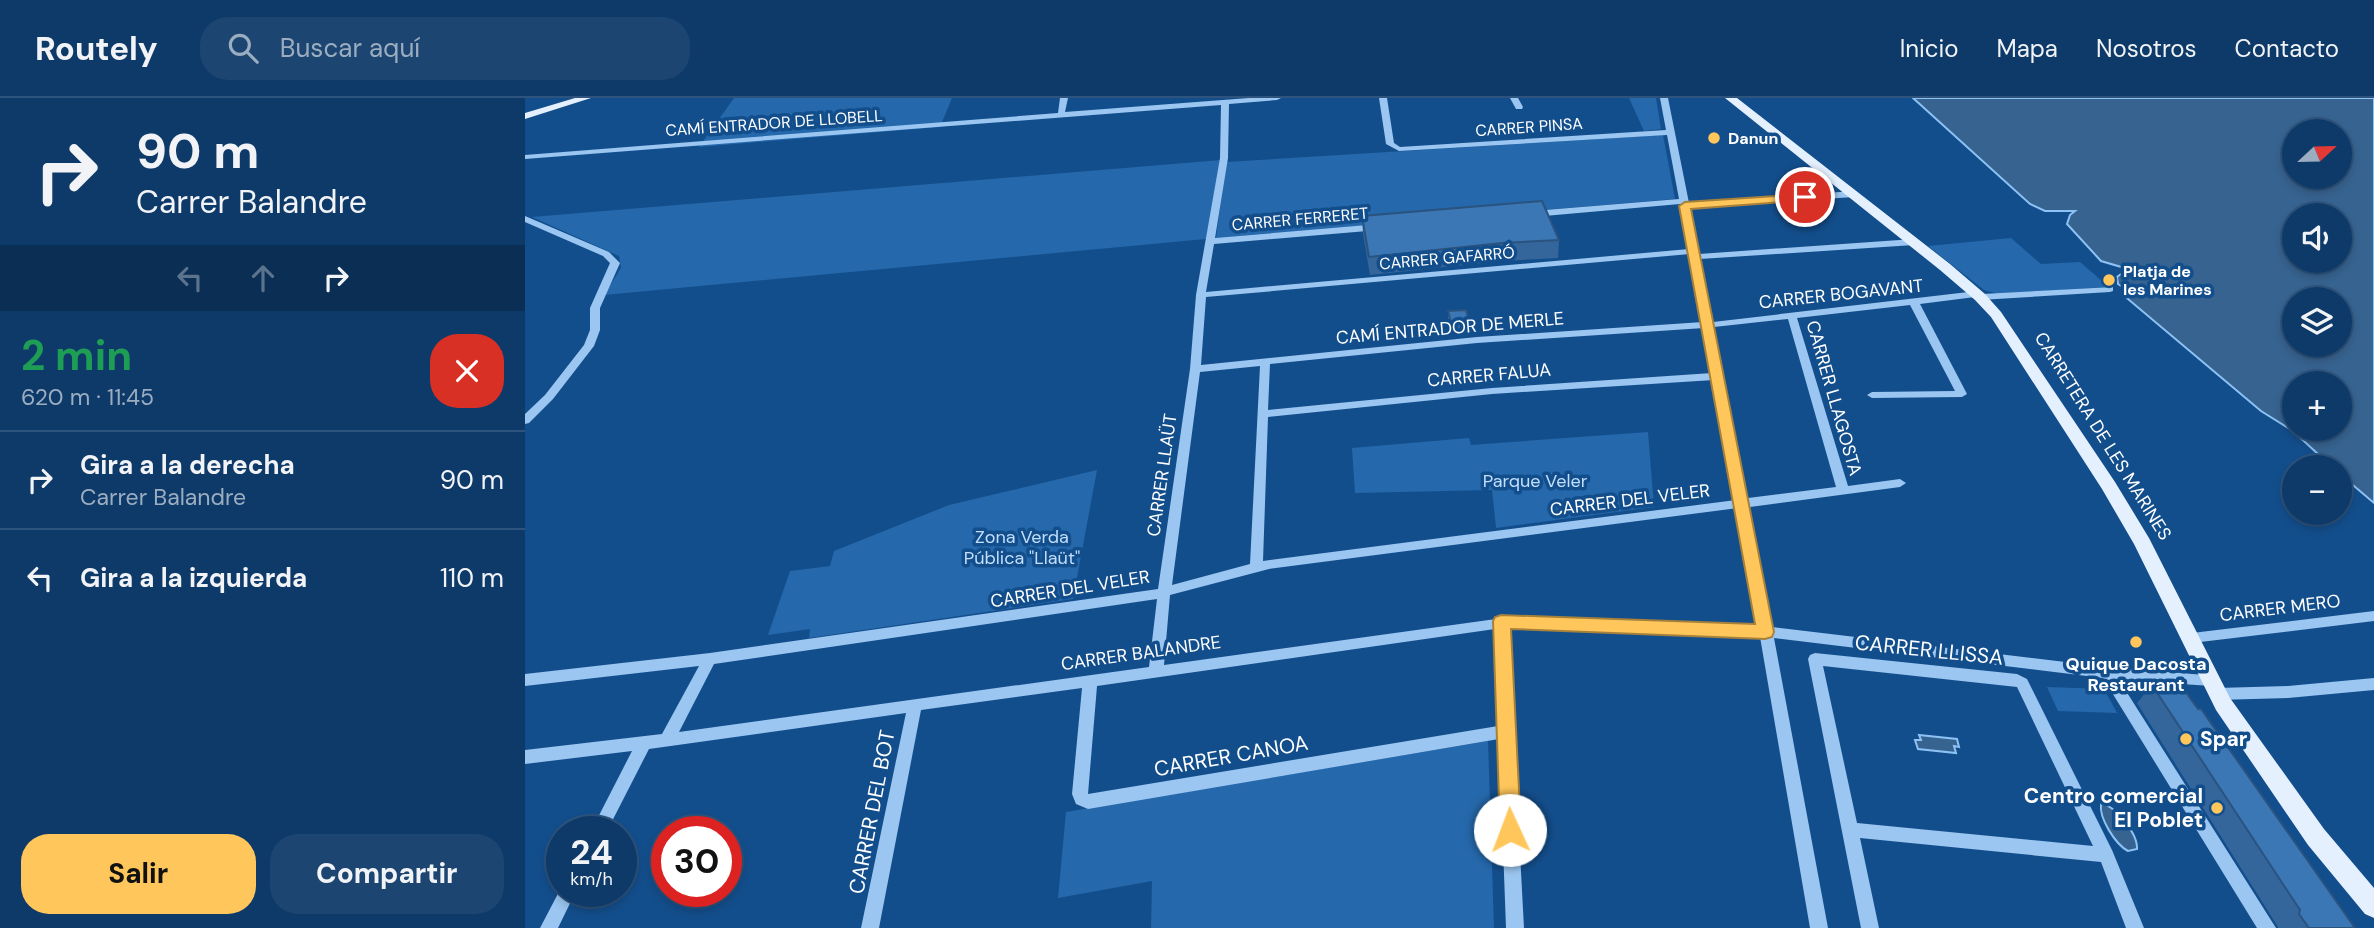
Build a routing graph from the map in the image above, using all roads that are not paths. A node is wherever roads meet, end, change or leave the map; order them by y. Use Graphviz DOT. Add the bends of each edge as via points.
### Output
graph roads {
  1 [pos="586,98"];
  2 [pos="1064,98"];
  3 [pos="1144,98"];
  4 [pos="1277,98"];
  5 [pos="1383,98"];
  6 [pos="1514,98"];
  7 [pos="1664,98"];
  8 [pos="1730,98"];
  9 [pos="1231,100"];
  10 [pos="1519,107"];
  11 [pos="1144,108"];
  12 [pos="1061,115"];
  13 [pos="525,116"];
  14 [pos="1671,132"];
  15 [pos="525,157"];
  16 [pos="1854,194"];
  17 [pos="1684,203"];
  18 [pos="1529,214"];
  19 [pos="525,219"];
  20 [pos="1391,226"];
  21 [pos="1212,241"];
  22 [pos="1914,243"];
  23 [pos="1695,254"];
  24 [pos="2110,289"];
  25 [pos="1201,295"];
  26 [pos="1978,296"];
  27 [pos="1914,302"];
  28 [pos="1792,316"];
  29 [pos="1709,325"];
  30 [pos="1265,362"];
  31 [pos="1195,369"];
  32 [pos="1718,376"];
  33 [pos="1872,395"];
  34 [pos="1264,414"];
  35 [pos="525,420"];
  36 [pos="1900,483"];
  37 [pos="1843,489"];
  38 [pos="1743,503"];
  39 [pos="1256,567"];
  40 [pos="1164,592"];
  41 [pos="2374,616"];
  42 [pos="1501,621"];
  43 [pos="1765,632"];
  44 [pos="2192,638"];
  45 [pos="710,659"];
  46 [pos="1156,670"];
  47 [pos="2106,673"];
  48 [pos="525,680"];
  49 [pos="1090,680"];
  50 [pos="2374,684"];
  51 [pos="2215,687"];
  52 [pos="915,704"];
  53 [pos="1506,731"];
  54 [pos="667,740"];
  55 [pos="644,743"];
  56 [pos="525,757"];
  57 [pos="607,816"];
  58 [pos="1849,830"];
  59 [pos="2106,855"];
  60 [pos="2374,906"];
  61 [pos="560,907"];
  62 [pos="549,928"];
  63 [pos="870,928"];
  64 [pos="1514,928"];
  65 [pos="1819,928"];
  66 [pos="1870,928"];
  67 [pos="2135,928"];
  68 [pos="2267,928"];
  1 -- 13 [label="main road"];
  2 -- 12 [label="street"];
  3 -- 11 [label="street"];
  4 -- 9 [label="street, CAMÍ ENTRADOR DE LLOBELL"];
  5 -- 14 [label="street, CARRER PINSA" via="1390,144 1399,149"];
  6 -- 10 [label="street"];
  7 -- 14 [label="street"];
  8 -- 16 [label="main road, CARRETERA DE LES MARINES"];
  9 -- 11 [label="street, CAMÍ ENTRADOR DE LLOBELL"];
  9 -- 21 [label="street, CARRER LLAÜT"];
  11 -- 12 [label="street, CAMÍ ENTRADOR DE LLOBELL"];
  12 -- 15 [label="street, CAMÍ ENTRADOR DE LLOBELL"];
  14 -- 17 [label="street"];
  16 -- 17 [label="street"];
  16 -- 22 [label="main road, CARRETERA DE LES MARINES"];
  17 -- 18 [label="street"];
  17 -- 23 [label="street"];
  19 -- 35 [label="street" via="606,254 615,263 595,308 589,346"];
  20 -- 21 [label="street, CARRER FERRERET"];
  21 -- 25 [label="street, CARRER LLAÜT"];
  22 -- 23 [label="street, CARRER GAFARRÓ"];
  22 -- 26 [label="main road, CARRETERA DE LES MARINES"];
  23 -- 25 [label="street, CARRER GAFARRÓ"];
  23 -- 29 [label="street"];
  24 -- 26 [label="street, CARRER BOGAVANT"];
  25 -- 31 [label="street, CARRER LLAÜT"];
  26 -- 27 [label="street, CARRER BOGAVANT"];
  26 -- 44 [label="main road, CARRETERA DE LES MARINES" via="2002,323 2109,486"];
  27 -- 28 [label="street, CARRER BOGAVANT"];
  27 -- 33 [label="street" via="1962,394"];
  28 -- 29 [label="street, CARRER BOGAVANT"];
  28 -- 37 [label="street, CARRER LLAGOSTA"];
  29 -- 30 [label="street, CAMÍ ENTRADOR DE MERLE" via="1477,340"];
  29 -- 32 [label="street"];
  30 -- 31 [label="street, CAMÍ ENTRADOR DE MERLE"];
  30 -- 34 [label="street"];
  31 -- 40 [label="street, CARRER LLAÜT"];
  32 -- 34 [label="street, CARRER FALUA" via="1492,391"];
  32 -- 38 [label="street"];
  34 -- 39 [label="street"];
  36 -- 37 [label="street, CARRER LLAGOSTA"];
  37 -- 38 [label="street, CARRER LLAGOSTA"];
  38 -- 39 [label="street, CARRER DEL VELER"];
  38 -- 43 [label="street"];
  39 -- 40 [label="street, CARRER DEL VELER"];
  40 -- 45 [label="street, CARRER DEL VELER"];
  40 -- 46 [label="street, CARRER LLAÜT"];
  41 -- 44 [label="street, CARRER MERO"];
  42 -- 43 [label="street, CARRER BALANDRE"];
  42 -- 46 [label="street, CARRER BALANDRE"];
  42 -- 53 [label="street"];
  43 -- 47 [label="street, CARRER BALANDRE"];
  43 -- 65 [label="street"];
  44 -- 51 [label="main road, CARRETERA DE LES MARINES"];
  45 -- 48 [label="street, CARRER DEL VELER"];
  45 -- 54 [label="street"];
  46 -- 49 [label="street, CARRER BALANDRE"];
  47 -- 51 [label="street, CARRER BALANDRE"];
  47 -- 68 [label="street"];
  49 -- 52 [label="street, CARRER BALANDRE"];
  49 -- 53 [label="street, CARRER CANOA" via="1080,794 1088,802"];
  50 -- 51 [label="street, CARRER BALANDRE" via="2288,692"];
  51 -- 60 [label="main road, CARRETERA DE LES MARINES" via="2316,837"];
  52 -- 54 [label="street, CARRER BALANDRE"];
  52 -- 63 [label="street, CARRER DEL BOT"];
  53 -- 64 [label="street"];
  54 -- 55 [label="street, CARRER BALANDRE"];
  55 -- 56 [label="street, CARRER BALANDRE"];
  55 -- 57 [label="street"];
  58 -- 59 [label="street"];
  58 -- 59 [label="street, CARRER LLISSA" via="1815,659 2022,683"];
  58 -- 66 [label="street, CARRER LLISSA"];
  59 -- 67 [label="street, CARRER LLISSA"];
  61 -- 62 [label="street"];
}
